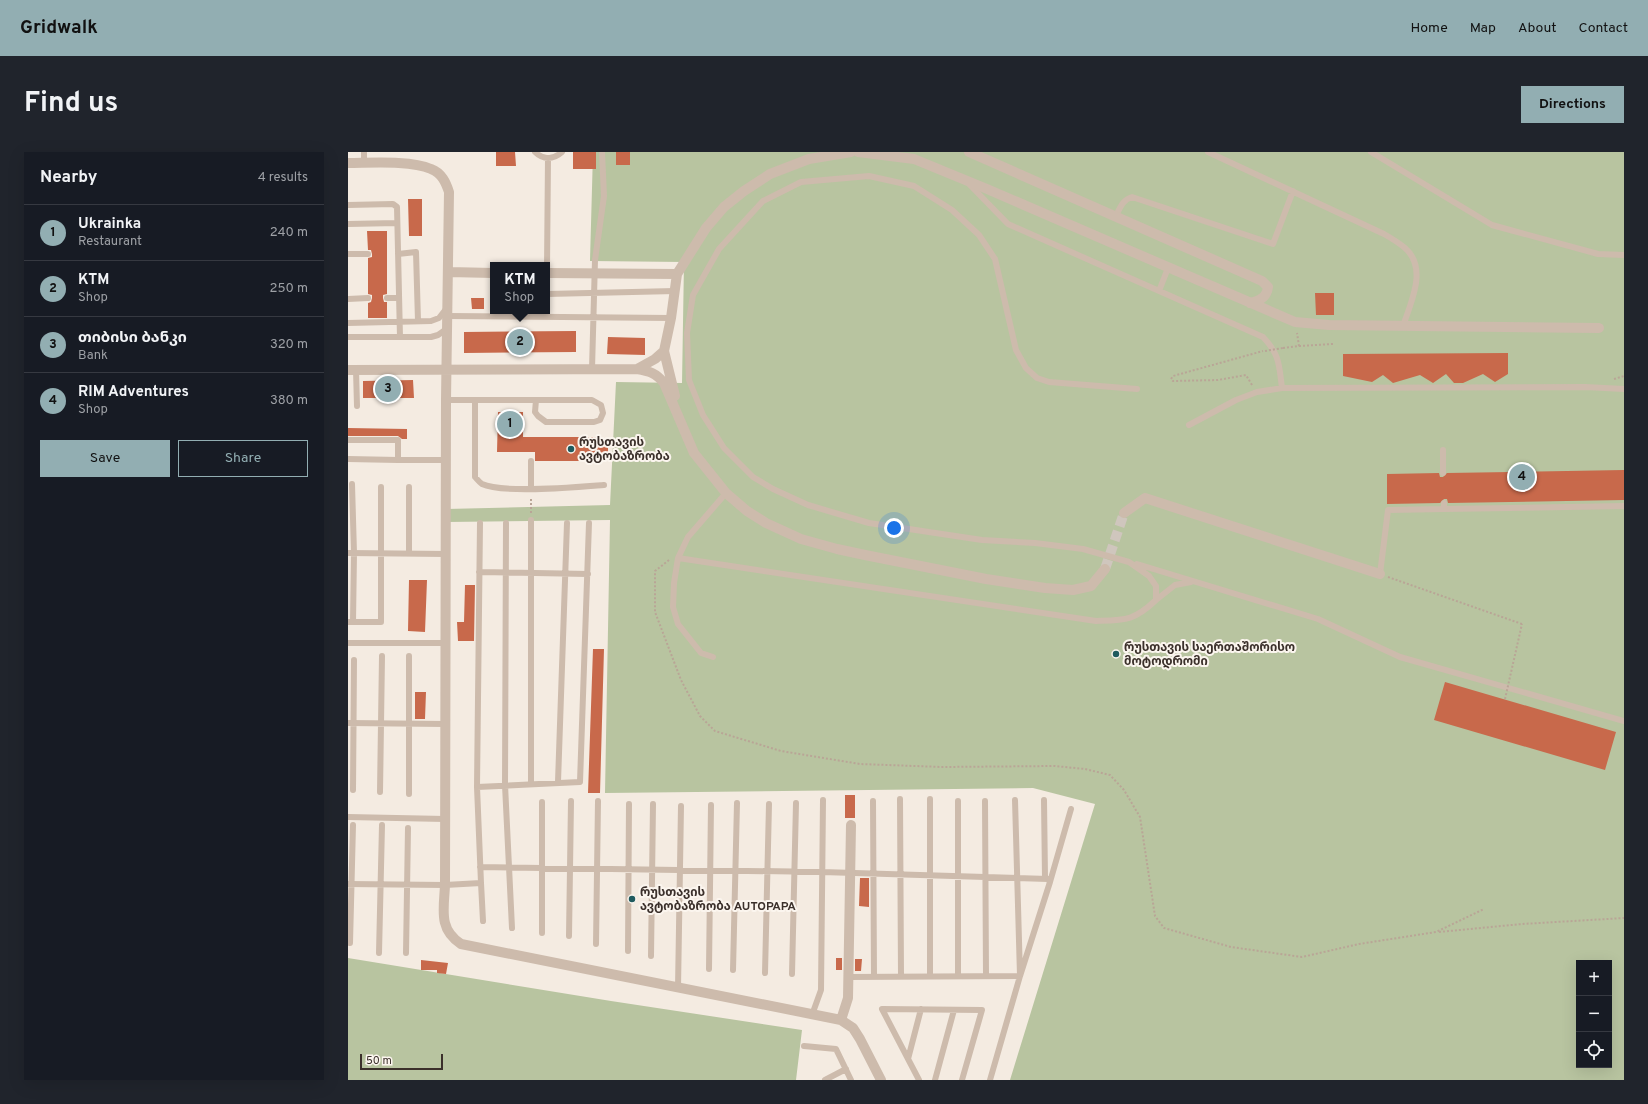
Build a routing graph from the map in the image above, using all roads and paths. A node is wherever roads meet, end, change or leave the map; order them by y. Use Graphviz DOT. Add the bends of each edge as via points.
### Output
graph roads {
  1 [pos="364,152"];
  2 [pos="535,152"];
  3 [pos="562,152"];
  4 [pos="602,152"];
  5 [pos="850,152"];
  6 [pos="858,152"];
  7 [pos="969,152"];
  8 [pos="1208,152"];
  9 [pos="1371,152"];
  10 [pos="548,158"];
  11 [pos="348,163"];
  12 [pos="364,163"];
  13 [pos="964,180"];
  14 [pos="1293,191"];
  15 [pos="348,205"];
  16 [pos="1116,216"];
  17 [pos="397,223"];
  18 [pos="348,224"];
  19 [pos="348,254"];
  20 [pos="368,254"];
  21 [pos="398,254"];
  22 [pos="1624,255"];
  23 [pos="547,262"];
  24 [pos="1168,268"];
  25 [pos="449,272"];
  26 [pos="490,273"];
  27 [pos="550,274"];
  28 [pos="595,274"];
  29 [pos="677,274"];
  30 [pos="1159,291"];
  31 [pos="675,292"];
  32 [pos="594,293"];
  33 [pos="550,294"];
  34 [pos="348,298"];
  35 [pos="368,298"];
  36 [pos="387,298"];
  37 [pos="399,298"];
  38 [pos="1250,303"];
  39 [pos="448,311"];
  40 [pos="490,314"];
  41 [pos="495,314"];
  42 [pos="593,318"];
  43 [pos="671,318"];
  44 [pos="418,321"];
  45 [pos="348,322"];
  46 [pos="400,322"];
  47 [pos="1295,322"];
  48 [pos="1403,326"];
  49 [pos="448,327"];
  50 [pos="1599,328"];
  51 [pos="348,337"];
  52 [pos="400,337"];
  53 [pos="1333,344"];
  54 [pos="1299,346"];
  55 [pos="664,351"];
  56 [pos="592,369"];
  57 [pos="637,369"];
  58 [pos="352,370"];
  59 [pos="447,370"];
  60 [pos="1282,388"];
  61 [pos="1137,389"];
  62 [pos="1624,389"];
  63 [pos="1257,392"];
  64 [pos="446,400"];
  65 [pos="475,400"];
  66 [pos="536,400"];
  67 [pos="357,406"];
  68 [pos="676,408"];
  69 [pos="1189,425"];
  70 [pos="348,440"];
  71 [pos="1443,450"];
  72 [pos="348,459"];
  73 [pos="398,460"];
  74 [pos="446,460"];
  75 [pos="531,461"];
  76 [pos="1443,473"];
  77 [pos="352,484"];
  78 [pos="604,485"];
  79 [pos="381,487"];
  80 [pos="409,487"];
  81 [pos="531,488"];
  82 [pos="726,493"];
  83 [pos="1624,506"];
  84 [pos="1124,513"];
  85 [pos="531,520"];
  86 [pos="480,523"];
  87 [pos="506,523"];
  88 [pos="567,523"];
  89 [pos="589,523"];
  90 [pos="351,553"];
  91 [pos="381,553"];
  92 [pos="409,553"];
  93 [pos="446,554"];
  94 [pos="678,558"];
  95 [pos="1129,562"];
  96 [pos="1105,569"];
  97 [pos="479,572"];
  98 [pos="531,573"];
  99 [pos="565,573"];
  100 [pos="588,574"];
  101 [pos="1380,574"];
  102 [pos="1192,582"];
  103 [pos="1156,600"];
  104 [pos="350,622"];
  105 [pos="348,642"];
  106 [pos="446,643"];
  107 [pos="382,656"];
  108 [pos="409,656"];
  109 [pos="713,657"];
  110 [pos="354,660"];
  111 [pos="1505,699"];
  112 [pos="1624,721"];
  113 [pos="351,723"];
  114 [pos="381,723"];
  115 [pos="409,724"];
  116 [pos="445,724"];
  117 [pos="558,782"];
  118 [pos="531,783"];
  119 [pos="505,785"];
  120 [pos="477,787"];
  121 [pos="353,790"];
  122 [pos="380,792"];
  123 [pos="409,794"];
  124 [pos="900,799"];
  125 [pos="930,799"];
  126 [pos="823,800"];
  127 [pos="1015,800"];
  128 [pos="1044,800"];
  129 [pos="571,801"];
  130 [pos="598,801"];
  131 [pos="873,801"];
  132 [pos="958,801"];
  133 [pos="985,801"];
  134 [pos="542,802"];
  135 [pos="737,803"];
  136 [pos="796,803"];
  137 [pos="629,804"];
  138 [pos="653,804"];
  139 [pos="769,804"];
  140 [pos="712,805"];
  141 [pos="681,806"];
  142 [pos="1071,809"];
  143 [pos="348,817"];
  144 [pos="445,819"];
  145 [pos="353,825"];
  146 [pos="382,825"];
  147 [pos="851,825"];
  148 [pos="408,828"];
  149 [pos="480,866"];
  150 [pos="509,867"];
  151 [pos="542,867"];
  152 [pos="570,868"];
  153 [pos="597,868"];
  154 [pos="628,869"];
  155 [pos="652,869"];
  156 [pos="680,870"];
  157 [pos="710,870"];
  158 [pos="736,871"];
  159 [pos="768,871"];
  160 [pos="794,872"];
  161 [pos="822,872"];
  162 [pos="851,873"];
  163 [pos="873,874"];
  164 [pos="900,874"];
  165 [pos="930,875"];
  166 [pos="958,876"];
  167 [pos="985,876"];
  168 [pos="1017,877"];
  169 [pos="1047,880"];
  170 [pos="481,883"];
  171 [pos="350,884"];
  172 [pos="380,884"];
  173 [pos="407,885"];
  174 [pos="445,885"];
  175 [pos="1484,909"];
  176 [pos="1624,918"];
  177 [pos="483,921"];
  178 [pos="512,928"];
  179 [pos="1436,932"];
  180 [pos="542,933"];
  181 [pos="569,936"];
  182 [pos="350,943"];
  183 [pos="596,944"];
  184 [pos="628,951"];
  185 [pos="379,952"];
  186 [pos="406,953"];
  187 [pos="651,956"];
  188 [pos="709,969"];
  189 [pos="733,970"];
  190 [pos="765,973"];
  191 [pos="792,974"];
  192 [pos="901,976"];
  193 [pos="930,976"];
  194 [pos="958,976"];
  195 [pos="986,976"];
  196 [pos="1020,976"];
  197 [pos="849,977"];
  198 [pos="874,977"];
  199 [pos="678,988"];
  200 [pos="921,1009"];
  201 [pos="954,1010"];
  202 [pos="812,1014"];
  203 [pos="841,1020"];
  204 [pos="804,1046"];
  205 [pos="908,1059"];
  206 [pos="846,1069"];
  207 [pos="825,1080"];
  208 [pos="851,1080"];
  209 [pos="881,1080"];
  210 [pos="919,1080"];
  211 [pos="935,1080"];
  212 [pos="962,1080"];
  213 [pos="990,1080"];
  1 -- 12 [label="lane"];
  2 -- 10 [label="lane"];
  3 -- 10 [label="lane" via="556,157"];
  4 -- 28 [label="lane" via="604,196"];
  5 -- 29 [label="street" via="809,159 770,174 744,191 724,207 706,228"];
  6 -- 13 [label="street" via="914,159"];
  7 -- 16 [label="street"];
  8 -- 14 [label="lane"];
  9 -- 22 [label="lane" via="1492,224 1598,254"];
  10 -- 23 [label="lane"];
  11 -- 12 [label="street"];
  12 -- 25 [label="street" via="418,165 432,169 445,180 449,192"];
  13 -- 24 [label="street"];
  13 -- 30 [label="lane" via="980,193 1008,224"];
  14 -- 16 [label="lane" via="1273,244 1132,197 1126,199"];
  14 -- 48 [label="lane" via="1384,234 1406,248 1416,263 1416,284"];
  15 -- 17 [label="lane" via="393,204 397,207"];
  16 -- 38 [label="street" via="1262,280 1268,286 1267,293 1262,299"];
  17 -- 18 [label="lane"];
  17 -- 21 [label="lane"];
  19 -- 20 [label="lane"];
  21 -- 37 [label="lane"];
  21 -- 44 [label="lane" via="416,252"];
  24 -- 30 [label="lane"];
  24 -- 38 [label="street"];
  25 -- 26 [label="street"];
  25 -- 39 [label="street"];
  27 -- 28 [label="street"];
  28 -- 29 [label="street"];
  28 -- 32 [label="lane"];
  29 -- 31 [label="street"];
  30 -- 60 [label="lane" via="1263,337 1273,347 1278,358"];
  31 -- 32 [label="lane"];
  31 -- 43 [label="street"];
  32 -- 33 [label="lane"];
  32 -- 42 [label="lane"];
  34 -- 35 [label="lane"];
  36 -- 37 [label="lane"];
  37 -- 46 [label="lane"];
  38 -- 47 [label="street"];
  39 -- 40 [label="lane"];
  39 -- 44 [label="lane" via="432,321"];
  39 -- 49 [label="street"];
  41 -- 42 [label="lane"];
  42 -- 43 [label="lane"];
  42 -- 56 [label="lane"];
  43 -- 55 [label="street"];
  44 -- 46 [label="lane"];
  45 -- 46 [label="lane"];
  46 -- 52 [label="lane"];
  47 -- 48 [label="street"];
  47 -- 54 [label="path"];
  48 -- 50 [label="street"];
  49 -- 52 [label="lane" via="431,337"];
  49 -- 59 [label="street"];
  51 -- 52 [label="lane"];
  53 -- 54 [label="path"];
  54 -- 63 [label="path, bridge" via="1265,351 1174,376 1171,379 1218,380 1246,375"];
  55 -- 57 [label="street"];
  55 -- 68 [label="street"];
  56 -- 57 [label="street"];
  56 -- 59 [label="street"];
  57 -- 68 [label="street" via="659,376"];
  58 -- 59 [label="street"];
  58 -- 67 [label="lane"];
  59 -- 64 [label="street"];
  60 -- 62 [label="lane"];
  60 -- 63 [label="lane"];
  61 -- 95 [label="lane" via="1049,382 1037,378 1026,368 1016,350 995,259 979,235 952,210 914,186 869,176 801,182 763,201 719,249 693,295 687,333 689,380 703,415 724,448 753,477 808,505 869,523 982,540 1083,549"];
  63 -- 69 [label="lane"];
  64 -- 65 [label="lane"];
  64 -- 74 [label="street"];
  65 -- 66 [label="lane"];
  65 -- 81 [label="lane" via="475,477 480,483 491,486"];
  66 -- 66 [label="lane" via="592,400 601,404 603,413 600,420 594,422 546,422 535,412"];
  68 -- 82 [label="street" via="694,453"];
  70 -- 73 [label="lane" via="398,440"];
  71 -- 76 [label="lane"];
  72 -- 73 [label="lane"];
  73 -- 74 [label="lane"];
  74 -- 93 [label="street"];
  75 -- 81 [label="lane"];
  77 -- 90 [label="lane"];
  78 -- 81 [label="lane"];
  79 -- 91 [label="lane"];
  80 -- 92 [label="lane"];
  82 -- 94 [label="lane" via="688,537"];
  82 -- 96 [label="street" via="766,523 802,539 865,555 1001,581 1073,590 1091,586"];
  83 -- 101 [label="lane" via="1444,506 1388,510"];
  84 -- 101 [label="street" via="1146,498"];
  85 -- 98 [label="lane"];
  86 -- 97 [label="lane"];
  87 -- 119 [label="lane"];
  88 -- 99 [label="lane"];
  89 -- 100 [label="lane"];
  90 -- 91 [label="lane"];
  90 -- 104 [label="lane"];
  91 -- 92 [label="lane"];
  91 -- 104 [label="lane" via="381,622"];
  92 -- 93 [label="lane"];
  93 -- 106 [label="street"];
  94 -- 103 [label="lane" via="1096,621 1124,620 1144,612"];
  94 -- 109 [label="lane" via="673,607 678,624 701,653"];
  94 -- 179 [label="path" via="672,558 655,571 655,612 681,680 700,716 715,731 781,752 860,764 942,768 1054,766 1110,775 1124,790 1140,817 1155,916 1164,928 1231,947 1302,957 1359,944"];
  95 -- 102 [label="lane"];
  95 -- 103 [label="lane" via="1143,571 1156,586"];
  97 -- 98 [label="lane"];
  97 -- 120 [label="lane"];
  98 -- 99 [label="lane"];
  98 -- 118 [label="lane"];
  99 -- 100 [label="lane"];
  99 -- 117 [label="lane"];
  100 -- 117 [label="lane" via="580,782"];
  101 -- 111 [label="path, bridge" via="1522,624"];
  102 -- 103 [label="lane" via="1175,585"];
  102 -- 112 [label="lane" via="1318,619 1400,657"];
  105 -- 106 [label="lane"];
  106 -- 116 [label="street"];
  107 -- 114 [label="lane"];
  108 -- 115 [label="lane"];
  110 -- 113 [label="lane"];
  113 -- 114 [label="lane"];
  113 -- 121 [label="lane"];
  114 -- 115 [label="lane"];
  114 -- 122 [label="lane"];
  115 -- 116 [label="lane"];
  115 -- 123 [label="lane"];
  116 -- 144 [label="street"];
  117 -- 118 [label="lane"];
  118 -- 119 [label="lane"];
  119 -- 120 [label="lane"];
  119 -- 150 [label="lane"];
  120 -- 149 [label="lane"];
  124 -- 164 [label="lane"];
  125 -- 165 [label="lane"];
  126 -- 161 [label="lane"];
  127 -- 168 [label="lane"];
  128 -- 169 [label="lane"];
  129 -- 152 [label="lane"];
  130 -- 153 [label="lane"];
  131 -- 163 [label="lane"];
  132 -- 166 [label="lane"];
  133 -- 167 [label="lane"];
  134 -- 151 [label="lane"];
  135 -- 158 [label="lane"];
  136 -- 160 [label="lane"];
  137 -- 154 [label="lane"];
  138 -- 155 [label="lane"];
  139 -- 159 [label="lane"];
  140 -- 157 [label="lane"];
  141 -- 156 [label="lane"];
  142 -- 169 [label="lane"];
  143 -- 144 [label="lane"];
  144 -- 174 [label="street"];
  145 -- 171 [label="lane"];
  146 -- 172 [label="lane"];
  147 -- 162 [label="street"];
  148 -- 173 [label="lane"];
  149 -- 150 [label="lane"];
  149 -- 170 [label="lane"];
  150 -- 151 [label="lane"];
  150 -- 178 [label="lane"];
  151 -- 152 [label="lane"];
  151 -- 180 [label="lane"];
  152 -- 153 [label="lane"];
  152 -- 181 [label="lane"];
  153 -- 154 [label="lane"];
  153 -- 183 [label="lane"];
  154 -- 155 [label="lane"];
  154 -- 184 [label="lane"];
  155 -- 156 [label="lane"];
  155 -- 187 [label="lane"];
  156 -- 157 [label="lane"];
  156 -- 199 [label="lane"];
  157 -- 158 [label="lane"];
  157 -- 188 [label="lane"];
  158 -- 159 [label="lane"];
  158 -- 189 [label="lane"];
  159 -- 160 [label="lane"];
  159 -- 190 [label="lane"];
  160 -- 161 [label="lane"];
  160 -- 191 [label="lane"];
  161 -- 162 [label="lane"];
  161 -- 202 [label="lane" via="821,990"];
  162 -- 163 [label="lane"];
  162 -- 197 [label="street"];
  163 -- 164 [label="lane"];
  163 -- 198 [label="lane"];
  164 -- 165 [label="lane"];
  164 -- 192 [label="lane"];
  165 -- 166 [label="lane"];
  165 -- 193 [label="lane"];
  166 -- 167 [label="lane"];
  166 -- 194 [label="lane"];
  167 -- 168 [label="lane"];
  167 -- 195 [label="lane"];
  168 -- 169 [label="lane"];
  168 -- 196 [label="lane"];
  169 -- 196 [label="lane"];
  170 -- 174 [label="lane"];
  170 -- 177 [label="lane"];
  171 -- 172 [label="lane"];
  171 -- 182 [label="lane"];
  172 -- 173 [label="lane"];
  172 -- 185 [label="lane"];
  173 -- 174 [label="lane"];
  173 -- 186 [label="lane"];
  174 -- 199 [label="street" via="444,923 454,939 461,944"];
  175 -- 179 [label="path"];
  176 -- 179 [label="path"];
  192 -- 193 [label="lane"];
  192 -- 198 [label="lane"];
  193 -- 194 [label="lane"];
  194 -- 195 [label="lane"];
  195 -- 196 [label="lane"];
  196 -- 213 [label="lane"];
  197 -- 198 [label="lane"];
  197 -- 203 [label="street" via="848,998"];
  199 -- 202 [label="street"];
  200 -- 201 [label="lane"];
  200 -- 205 [label="lane"];
  200 -- 205 [label="lane" via="882,1009"];
  201 -- 211 [label="lane"];
  201 -- 212 [label="lane" via="982,1010"];
  202 -- 203 [label="street"];
  203 -- 209 [label="street" via="856,1033"];
  204 -- 206 [label="lane" via="836,1049"];
  205 -- 210 [label="lane"];
  206 -- 207 [label="lane"];
  206 -- 208 [label="lane"];
}
